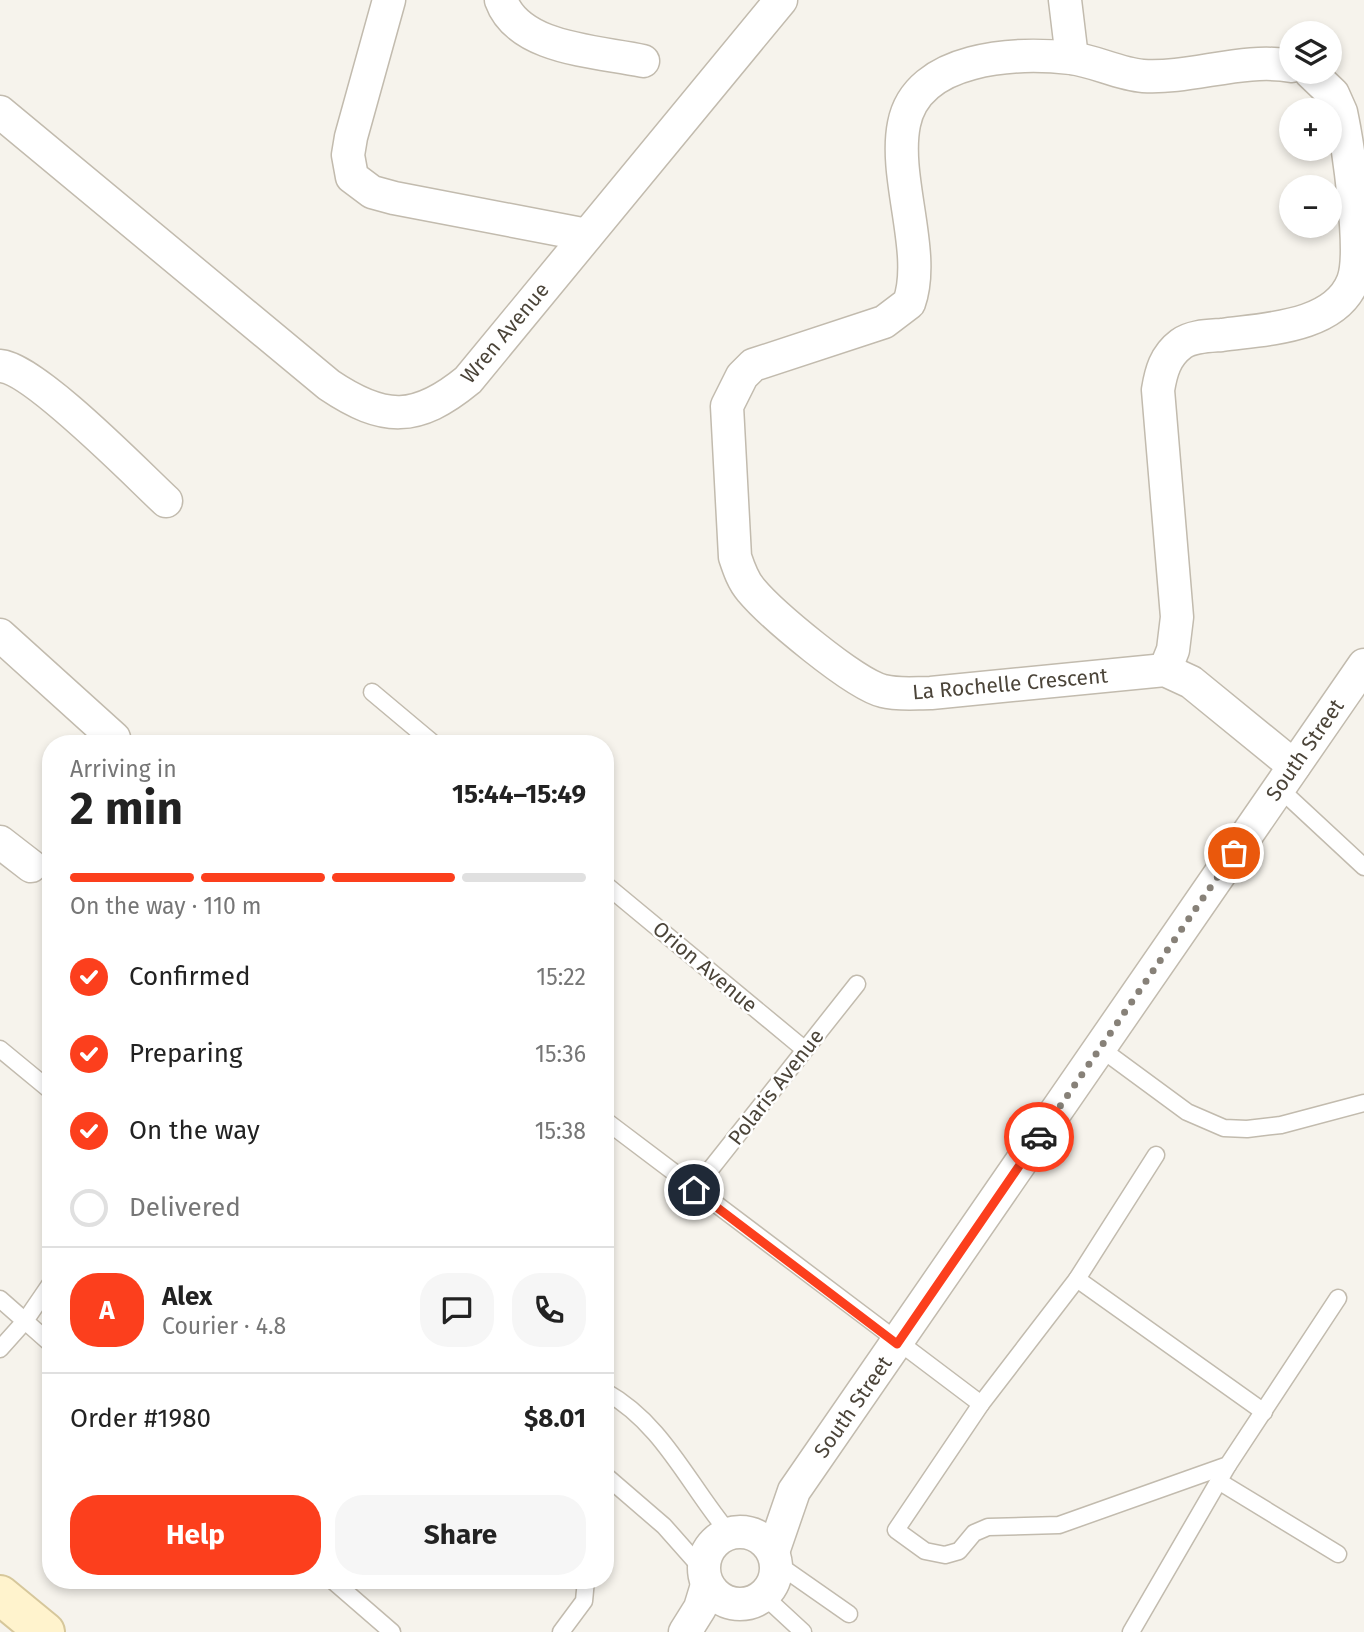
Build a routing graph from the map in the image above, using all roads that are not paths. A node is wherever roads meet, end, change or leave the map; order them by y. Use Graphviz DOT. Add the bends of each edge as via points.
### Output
graph roads {
  1 [pos="388,0"];
  2 [pos="501,0"];
  3 [pos="781,0"];
  4 [pos="1065,0"];
  5 [pos="1072,58"];
  6 [pos="643,61"];
  7 [pos="1279,66"];
  8 [pos="1323,84"];
  9 [pos="3,121"];
  10 [pos="587,234"];
  11 [pos="0,366"];
  12 [pos="166,501"];
  13 [pos="0,635"];
  14 [pos="1364,665"];
  15 [pos="1166,670"];
  16 [pos="372,692"];
  17 [pos="111,735"];
  18 [pos="423,735"];
  19 [pos="1286,777"];
  20 [pos="0,842"];
  21 [pos="31,866"];
  22 [pos="1364,867"];
  23 [pos="614,892"];
  24 [pos="857,984"];
  25 [pos="1100,1048"];
  26 [pos="0,1049"];
  27 [pos="804,1049"];
  28 [pos="42,1084"];
  29 [pos="1364,1103"];
  30 [pos="614,1127"];
  31 [pos="1156,1155"];
  32 [pos="694,1190"];
  33 [pos="1077,1279"];
  34 [pos="42,1296"];
  35 [pos="1338,1298"];
  36 [pos="0,1299"];
  37 [pos="25,1321"];
  38 [pos="42,1336"];
  39 [pos="897,1344"];
  40 [pos="0,1349"];
  41 [pos="614,1398"];
  42 [pos="981,1404"];
  43 [pos="1264,1412"];
  44 [pos="1228,1465"];
  45 [pos="1220,1482"];
  46 [pos="614,1483"];
  47 [pos="794,1491"];
  48 [pos="733,1532"];
  49 [pos="1338,1554"];
  50 [pos="774,1557"];
  51 [pos="713,1586"];
  52 [pos="342,1589"];
  53 [pos="585,1589"];
  54 [pos="0,1595"];
  55 [pos="764,1596"];
  56 [pos="849,1614"];
  57 [pos="45,1632"];
  58 [pos="391,1632"];
  59 [pos="561,1632"];
  60 [pos="685,1632"];
  61 [pos="701,1632"];
  62 [pos="803,1632"];
  63 [pos="1131,1632"];
  1 -- 10 [label="street" via="351,137 352,177 372,192 394,198"];
  2 -- 6 [label="street" via="509,16 537,39"];
  3 -- 10 [label="street, Wren Avenue"];
  4 -- 5 [label="street"];
  5 -- 7 [label="street, La Rochelle Crescent" via="1141,76"];
  5 -- 15 [label="street, La Rochelle Crescent" via="979,61 955,68 918,91 903,125 914,275 909,303 884,322 772,357 742,376 731,394 726,421 735,557 750,590 766,605 836,663 882,691 931,692"];
  8 -- 15 [label="street" via="1341,112 1355,241 1354,278 1348,291 1320,315 1182,343 1168,356 1157,390 1177,617"];
  9 -- 10 [label="street, Wren Avenue" via="329,385 363,406 381,410 420,410 443,401 468,380"];
  11 -- 12 [label="street" via="20,373 66,409"];
  13 -- 17 [label="street"];
  14 -- 19 [label="street, South Street"];
  15 -- 19 [label="street" via="1191,682"];
  16 -- 18 [label="lane"];
  19 -- 22 [label="lane"];
  19 -- 25 [label="street, South Street"];
  20 -- 21 [label="street"];
  23 -- 27 [label="lane, Orion Avenue"];
  24 -- 27 [label="lane, Polaris Avenue"];
  25 -- 29 [label="lane" via="1187,1112 1224,1128 1281,1125"];
  25 -- 39 [label="street, South Street"];
  26 -- 28 [label="lane"];
  27 -- 32 [label="lane, Polaris Avenue"];
  30 -- 32 [label="lane"];
  31 -- 33 [label="lane"];
  32 -- 39 [label="lane"];
  33 -- 42 [label="lane"];
  33 -- 43 [label="lane"];
  34 -- 37 [label="lane"];
  35 -- 43 [label="lane"];
  36 -- 37 [label="lane"];
  37 -- 38 [label="lane"];
  37 -- 40 [label="lane"];
  39 -- 42 [label="lane"];
  39 -- 47 [label="street, South Street"];
  41 -- 48 [label="lane" via="644,1419 701,1499"];
  42 -- 44 [label="lane" via="896,1530 925,1551 945,1555 959,1551 974,1533 988,1527 1059,1525"];
  43 -- 44 [label="lane"];
  44 -- 45 [label="lane"];
  45 -- 49 [label="lane"];
  45 -- 63 [label="lane"];
  46 -- 51 [label="lane" via="664,1526"];
  47 -- 48 [label="street, South Street"];
  47 -- 50 [label="street, South Street"];
  48 -- 50 [label="street" via="751,1533 764,1540"];
  48 -- 51 [label="street" via="709,1547"];
  50 -- 55 [label="street" via="772,1587"];
  50 -- 56 [label="lane"];
  51 -- 55 [label="street" via="753,1603"];
  51 -- 60 [label="street"];
  51 -- 61 [label="street"];
  52 -- 58 [label="lane"];
  53 -- 59 [label="lane" via="584,1601"];
  54 -- 57 [label="main road"];
  55 -- 62 [label="lane"];
}
